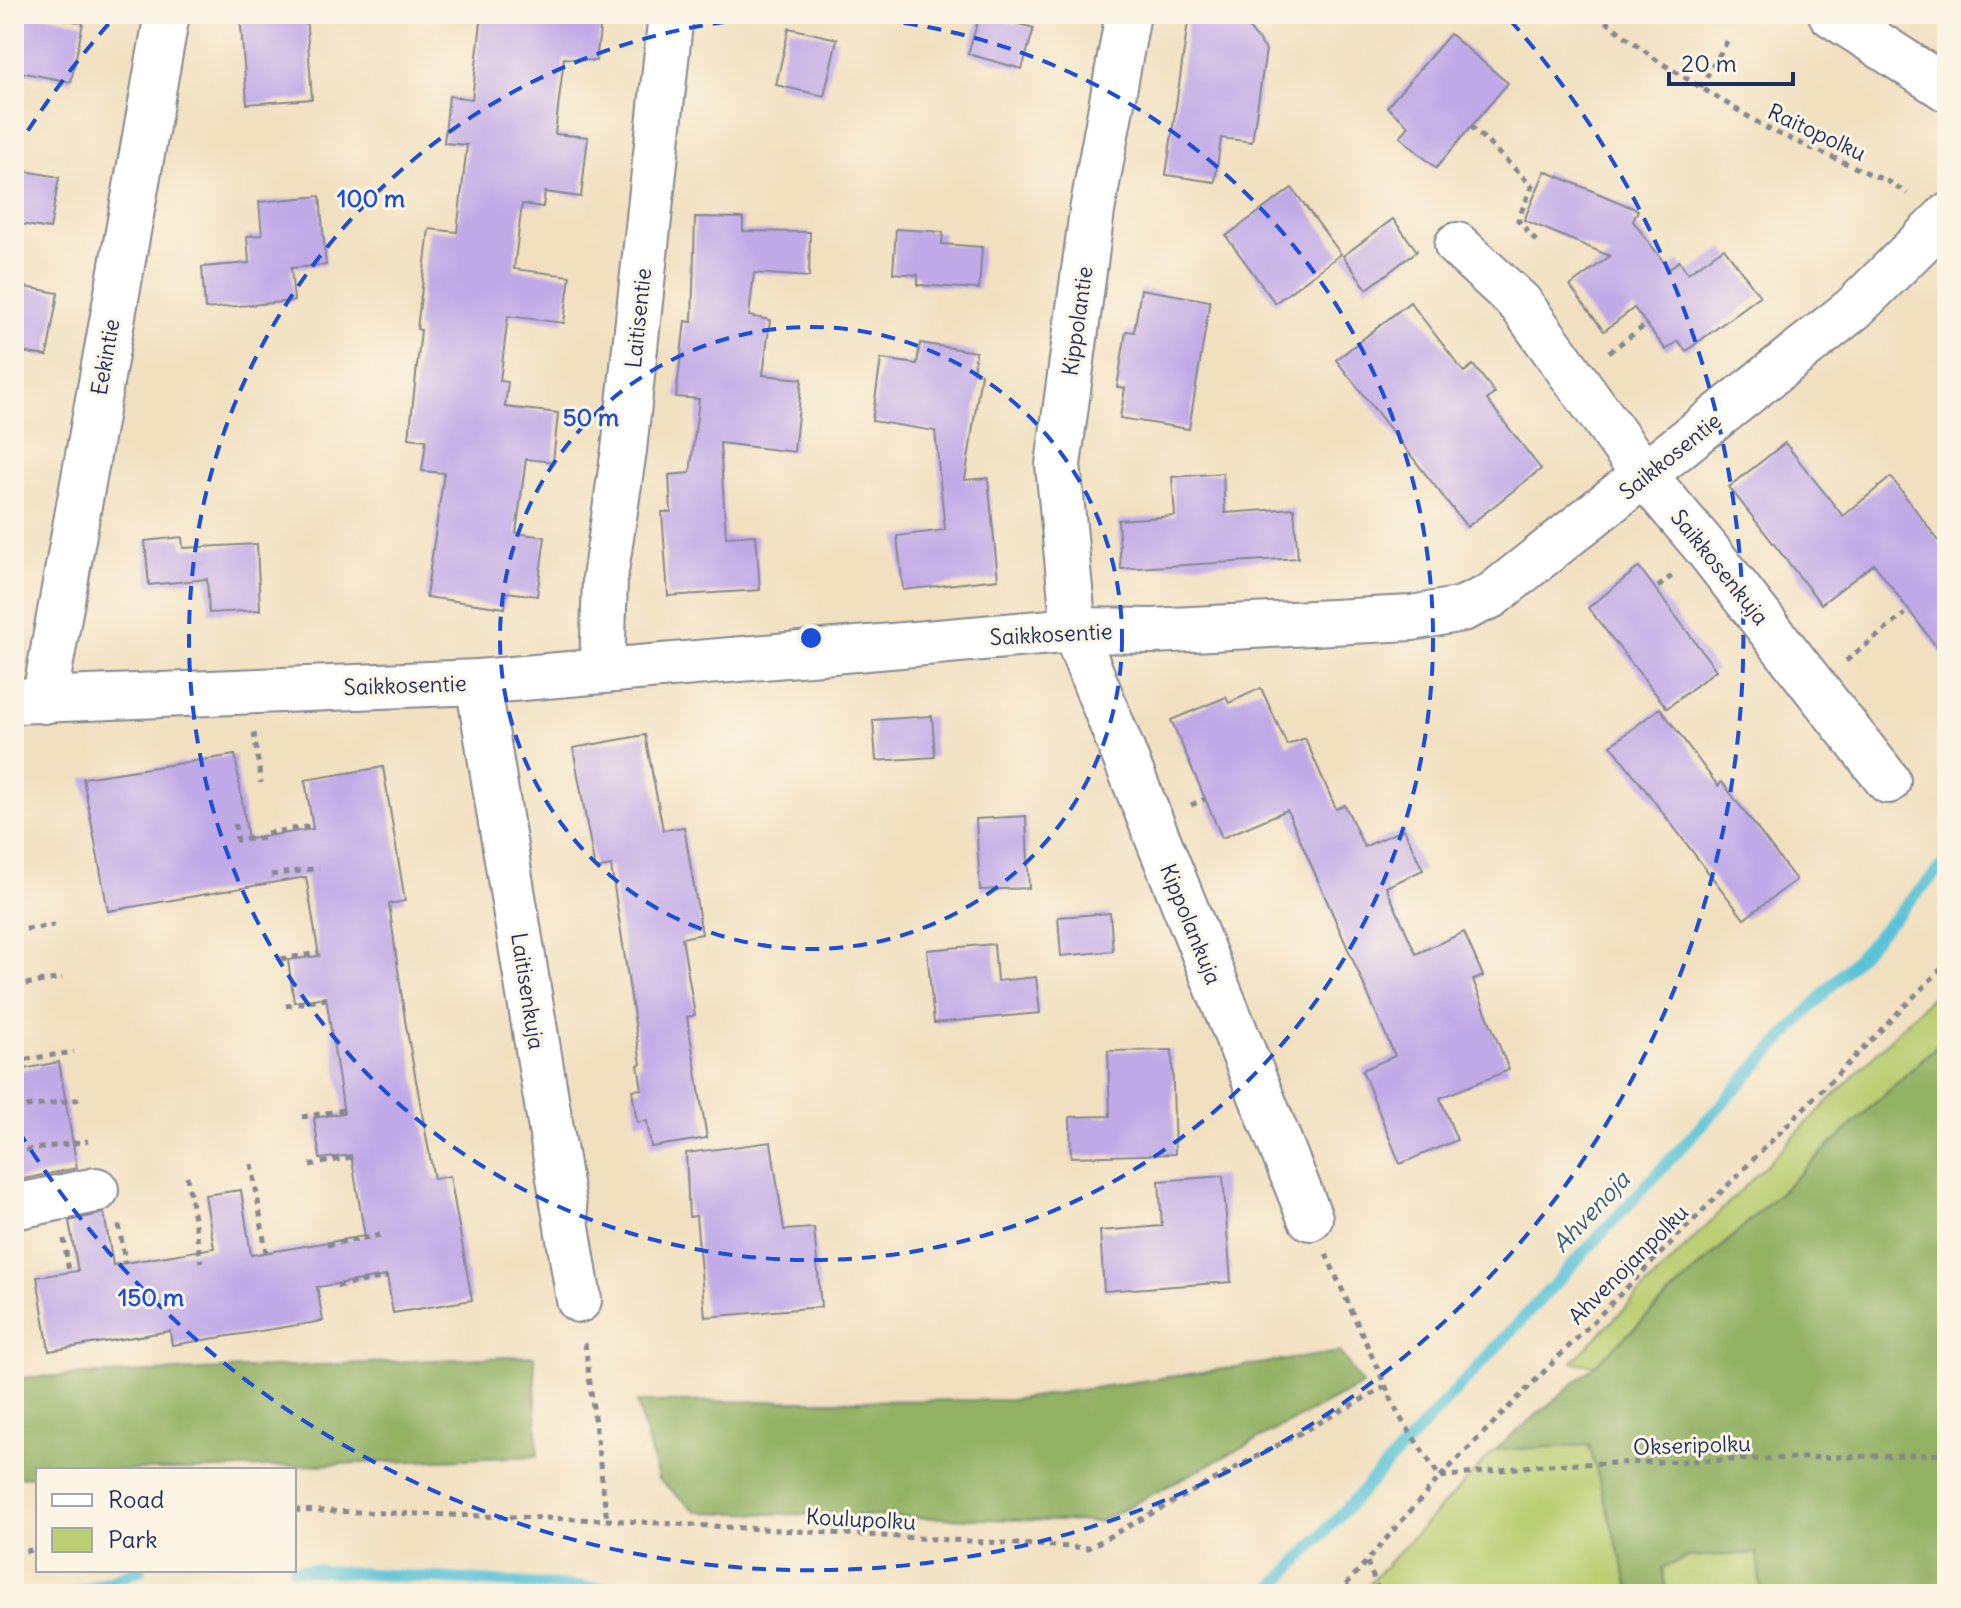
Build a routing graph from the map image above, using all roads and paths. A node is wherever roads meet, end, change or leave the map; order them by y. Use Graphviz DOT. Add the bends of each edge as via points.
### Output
graph roads {
  1 [pos="167,14"];
  2 [pos="671,14"];
  3 [pos="1128,14"];
  4 [pos="1596,14"];
  5 [pos="1831,14"];
  6 [pos="1729,38"];
  7 [pos="1700,88"];
  8 [pos="1947,89"];
  9 [pos="1471,126"];
  10 [pos="1945,218"];
  11 [pos="1536,241"];
  12 [pos="1457,245"];
  13 [pos="1647,324"];
  14 [pos="1600,341"];
  15 [pos="1645,476"];
  16 [pos="1905,614"];
  17 [pos="1074,630"];
  18 [pos="602,669"];
  19 [pos="478,682"];
  20 [pos="1814,686"];
  21 [pos="29,701"];
  22 [pos="1888,781"];
  23 [pos="235,824"];
  24 [pos="312,826"];
  25 [pos="319,868"];
  26 [pos="271,875"];
  27 [pos="54,925"];
  28 [pos="14,931"];
  29 [pos="319,953"];
  30 [pos="281,959"];
  31 [pos="1947,963"];
  32 [pos="62,978"];
  33 [pos="14,986"];
  34 [pos="326,999"];
  35 [pos="286,1006"];
  36 [pos="74,1052"];
  37 [pos="14,1061"];
  38 [pos="81,1099"];
  39 [pos="14,1109"];
  40 [pos="343,1110"];
  41 [pos="302,1117"];
  42 [pos="88,1141"];
  43 [pos="14,1152"];
  44 [pos="352,1157"];
  45 [pos="252,1164"];
  46 [pos="310,1165"];
  47 [pos="187,1176"];
  48 [pos="96,1190"];
  49 [pos="14,1207"];
  50 [pos="1310,1218"];
  51 [pos="380,1235"];
  52 [pos="327,1245"];
  53 [pos="266,1252"];
  54 [pos="201,1262"];
  55 [pos="387,1277"];
  56 [pos="337,1286"];
  57 [pos="579,1300"];
  58 [pos="1385,1387"];
  59 [pos="1947,1454"];
  60 [pos="1440,1477"];
  61 [pos="296,1510"];
  62 [pos="607,1520"];
  63 [pos="36,1549"];
  64 [pos="14,1555"];
  65 [pos="1367,1562"];
  66 [pos="1338,1594"];
  67 [pos="1380,1594"];
  1 -- 21 [label="street, Eekintie"];
  2 -- 18 [label="street, Laitisentie" via="605,578"];
  3 -- 17 [label="street, Kippolantie" via="1092,211 1058,465"];
  4 -- 7 [label="path, Raitopolku"];
  5 -- 8 [label="street"];
  6 -- 7 [label="path"];
  7 -- 10 [label="path, Raitopolku" via="1770,130 1891,183"];
  9 -- 11 [label="path" via="1532,186 1518,220"];
  10 -- 15 [label="street, Saikkosentie" via="1853,309"];
  12 -- 15 [label="street, Saikkosenkuja" via="1520,303"];
  13 -- 14 [label="path" via="1609,353"];
  15 -- 17 [label="street, Saikkosentie" via="1491,596 1439,615"];
  15 -- 20 [label="street, Saikkosenkuja"];
  16 -- 20 [label="path"];
  17 -- 18 [label="street, Saikkosentie"];
  17 -- 50 [label="street, Kippolankuja"];
  18 -- 19 [label="street, Saikkosentie"];
  19 -- 21 [label="street, Saikkosentie"];
  19 -- 57 [label="street, Laitisenkuja"];
  20 -- 22 [label="street, Saikkosenkuja"];
  23 -- 24 [label="path" via="237,840"];
  25 -- 26 [label="path"];
  27 -- 28 [label="path"];
  29 -- 30 [label="path"];
  31 -- 60 [label="path, Ahvenojanpolku"];
  32 -- 33 [label="path"];
  34 -- 35 [label="path"];
  36 -- 37 [label="path"];
  38 -- 39 [label="path"];
  40 -- 41 [label="path"];
  42 -- 43 [label="path"];
  44 -- 46 [label="path"];
  45 -- 53 [label="path"];
  47 -- 54 [label="path"];
  48 -- 49 [label="street"];
  50 -- 58 [label="path"];
  51 -- 52 [label="path"];
  55 -- 56 [label="path"];
  57 -- 62 [label="path"];
  58 -- 60 [label="path"];
  58 -- 62 [label="path, Koulupolku" via="1088,1548"];
  59 -- 60 [label="path, Okseripolku" via="1542,1465"];
  60 -- 65 [label="path, Ahvenojanpolku"];
  61 -- 62 [label="path, Koulupolku"];
  63 -- 64 [label="path"];
  65 -- 66 [label="path, Ahvenojanpolku"];
  65 -- 67 [label="path"];
}
